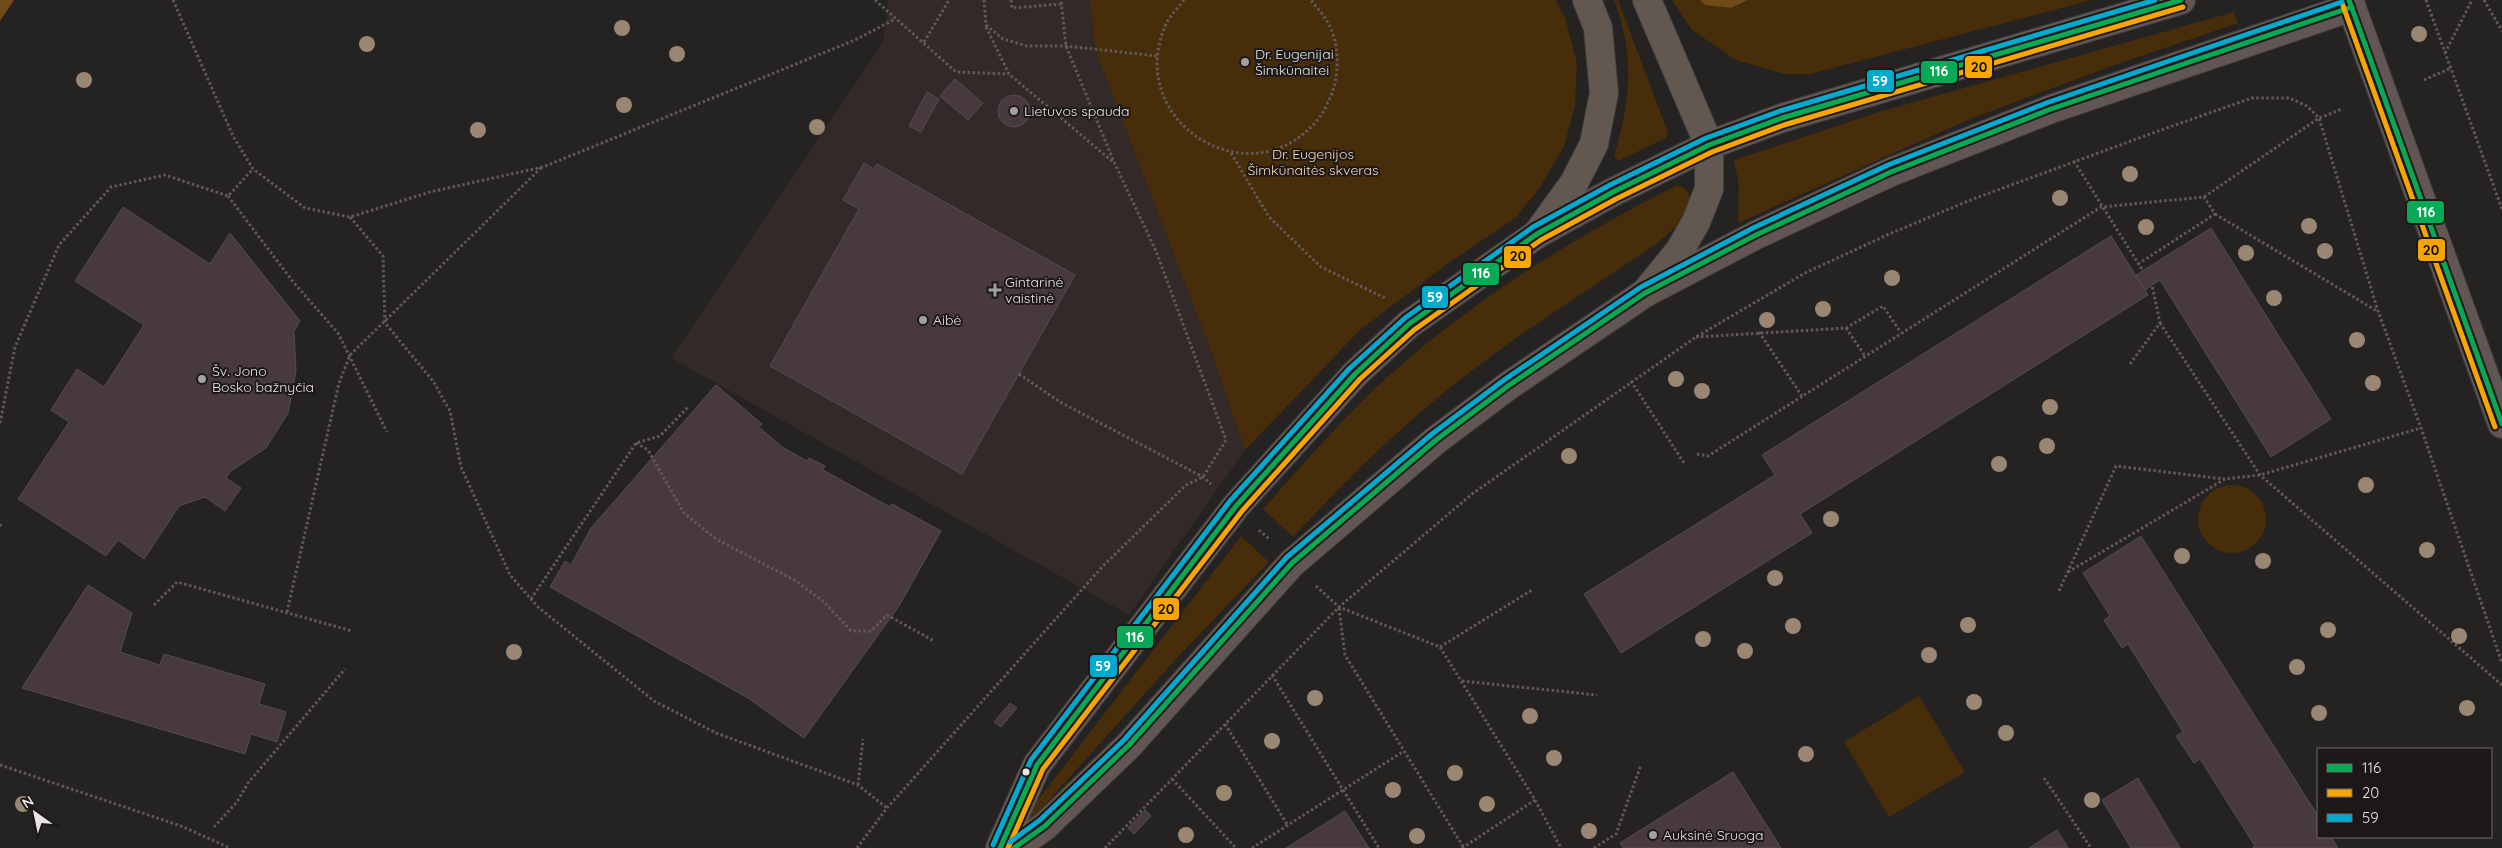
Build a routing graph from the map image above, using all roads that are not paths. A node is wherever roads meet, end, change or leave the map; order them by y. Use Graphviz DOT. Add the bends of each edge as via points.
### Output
graph roads {
  1 [pos="1586,0"];
  2 [pos="1647,0"];
  3 [pos="2181,0"];
  4 [pos="2350,4"];
  5 [pos="1709,145"];
  6 [pos="1536,234"];
  7 [pos="1645,293"];
  8 [pos="2502,424"];
  9 [pos="1000,848"];
  10 [pos="1014,848"];
  1 -- 6 [label="main road" via="1598,28 1604,93 1594,144 1574,183"];
  2 -- 5 [label="main road"];
  3 -- 5 [label="street" via="1782,118"];
  4 -- 7 [label="street" via="2051,109 1891,172 1756,235"];
  4 -- 8 [label="street"];
  5 -- 6 [label="street"];
  5 -- 7 [label="main road" via="1709,189 1696,222 1680,250"];
  6 -- 9 [label="street" via="1421,315 1355,374 1236,506 1037,764"];
  7 -- 10 [label="street" via="1508,386 1436,440 1292,562 1129,745 1045,826"];
}
